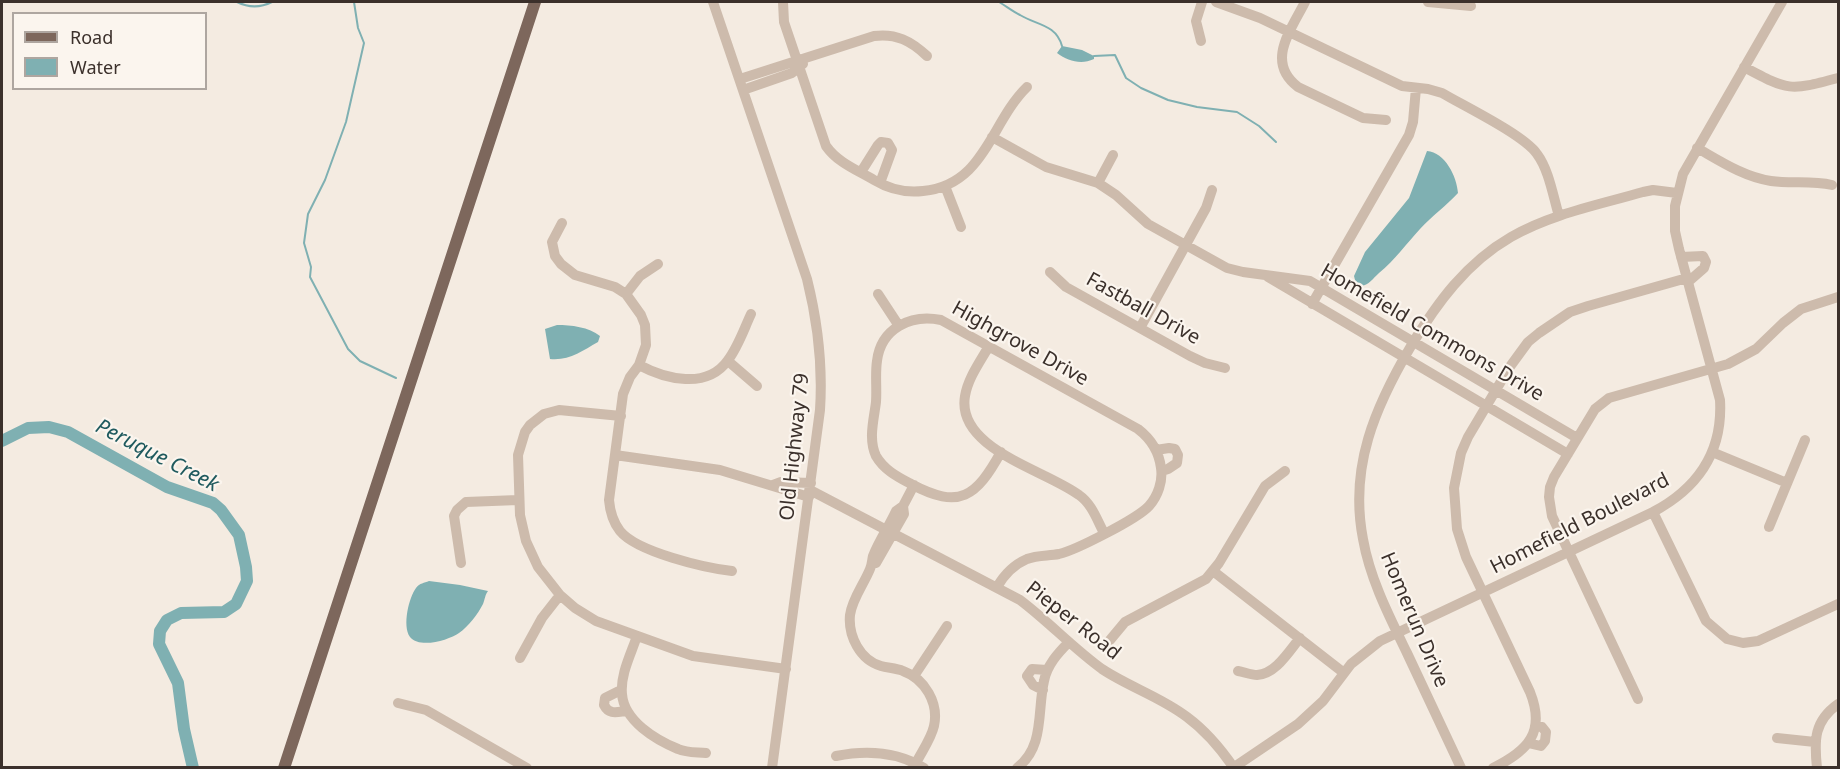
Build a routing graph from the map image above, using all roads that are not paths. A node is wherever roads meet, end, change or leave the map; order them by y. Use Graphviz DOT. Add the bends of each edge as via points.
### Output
graph roads {
  1 [pos="535,2"];
  2 [pos="713,2"];
  3 [pos="783,2"];
  4 [pos="1202,2"];
  5 [pos="1216,2"];
  6 [pos="1305,2"];
  7 [pos="1428,2"];
  8 [pos="1782,2"];
  9 [pos="1471,6"];
  10 [pos="1290,32"];
  11 [pos="1201,41"];
  12 [pos="927,56"];
  13 [pos="798,64"];
  14 [pos="1744,67"];
  15 [pos="1839,78"];
  16 [pos="742,85"];
  17 [pos="1027,87"];
  18 [pos="1416,87"];
  19 [pos="1386,120"];
  20 [pos="992,137"];
  21 [pos="1697,148"];
  22 [pos="1113,155"];
  23 [pos="861,172"];
  24 [pos="880,183"];
  25 [pos="1098,183"];
  26 [pos="1832,185"];
  27 [pos="945,186"];
  28 [pos="1212,190"];
  29 [pos="1677,194"];
  30 [pos="1559,216"];
  31 [pos="562,223"];
  32 [pos="961,227"];
  33 [pos="1186,245"];
  34 [pos="1681,257"];
  35 [pos="658,264"];
  36 [pos="1050,272"];
  37 [pos="1263,274"];
  38 [pos="1688,280"];
  39 [pos="1321,287"];
  40 [pos="626,294"];
  41 [pos="878,294"];
  42 [pos="1839,297"];
  43 [pos="1312,304"];
  44 [pos="751,314"];
  45 [pos="899,326"];
  46 [pos="1140,328"];
  47 [pos="1414,341"];
  48 [pos="989,346"];
  49 [pos="1404,358"];
  50 [pos="728,361"];
  51 [pos="639,365"];
  52 [pos="1225,368"];
  53 [pos="1713,368"];
  54 [pos="757,386"];
  55 [pos="1496,390"];
  56 [pos="1486,406"];
  57 [pos="621,416"];
  58 [pos="1577,438"];
  59 [pos="1805,440"];
  60 [pos="1156,450"];
  61 [pos="1001,452"];
  62 [pos="1712,452"];
  63 [pos="1568,454"];
  64 [pos="615,456"];
  65 [pos="1161,471"];
  66 [pos="1285,471"];
  67 [pos="1787,483"];
  68 [pos="914,485"];
  69 [pos="810,490"];
  70 [pos="518,500"];
  71 [pos="1653,512"];
  72 [pos="1769,527"];
  73 [pos="890,532"];
  74 [pos="1104,533"];
  75 [pos="1569,552"];
  76 [pos="461,563"];
  77 [pos="732,571"];
  78 [pos="1214,571"];
  79 [pos="997,587"];
  80 [pos="1483,592"];
  81 [pos="560,596"];
  82 [pos="1839,604"];
  83 [pos="947,626"];
  84 [pos="1397,633"];
  85 [pos="637,636"];
  86 [pos="1300,638"];
  87 [pos="1110,640"];
  88 [pos="1069,642"];
  89 [pos="520,658"];
  90 [pos="786,669"];
  91 [pos="1047,670"];
  92 [pos="1238,671"];
  93 [pos="1344,673"];
  94 [pos="914,676"];
  95 [pos="621,690"];
  96 [pos="1043,690"];
  97 [pos="1638,699"];
  98 [pos="398,703"];
  99 [pos="1839,704"];
  100 [pos="626,711"];
  101 [pos="1777,738"];
  102 [pos="1815,742"];
  103 [pos="706,753"];
  104 [pos="836,756"];
  105 [pos="1512,763"];
  106 [pos="920,765"];
  107 [pos="521,766"];
  108 [pos="1234,767"];
  109 [pos="284,768"];
  110 [pos="772,768"];
  111 [pos="1017,768"];
  112 [pos="1461,768"];
  113 [pos="1493,768"];
  114 [pos="1817,768"];
  1 -- 109 [label="main road"];
  2 -- 16 [label="street, Old Highway 79"];
  3 -- 13 [label="street" via="784,22"];
  4 -- 11 [label="street" via="1196,21"];
  5 -- 10 [label="street"];
  6 -- 10 [label="street"];
  7 -- 9 [label="street"];
  8 -- 14 [label="street, Homefield Boulevard"];
  10 -- 18 [label="street" via="1394,82"];
  10 -- 19 [label="street" via="1281,57 1290,81 1357,116"];
  12 -- 13 [label="street" via="909,42 887,34"];
  13 -- 16 [label="street" via="792,73"];
  13 -- 23 [label="street" via="826,146 841,162"];
  14 -- 15 [label="street" via="1779,86 1792,88"];
  14 -- 21 [label="street, Homefield Boulevard"];
  16 -- 69 [label="street, Old Highway 79" via="816,313 822,380"];
  17 -- 20 [label="street" via="1010,105"];
  18 -- 30 [label="street" via="1442,93 1536,152"];
  18 -- 39 [label="street" via="1409,135"];
  20 -- 25 [label="street, Homefield Commons Drive" via="1046,167"];
  20 -- 27 [label="street" via="970,170"];
  21 -- 26 [label="street" via="1734,169 1761,178"];
  21 -- 29 [label="street, Homefield Boulevard"];
  22 -- 25 [label="street"];
  23 -- 24 [label="street"];
  23 -- 24 [label="street" via="878,145 888,143 892,150"];
  24 -- 27 [label="street" via="911,191"];
  25 -- 33 [label="street, Homefield Commons Drive" via="1143,220"];
  27 -- 32 [label="street"];
  28 -- 33 [label="street"];
  29 -- 30 [label="street, Homerun Drive" via="1653,190"];
  29 -- 34 [label="street, Homefield Boulevard" via="1674,219"];
  30 -- 47 [label="street, Homerun Drive" via="1510,238 1475,263 1441,299"];
  31 -- 40 [label="street" via="552,249 561,264 575,275"];
  33 -- 37 [label="street, Homefield Commons Drive" via="1234,271"];
  33 -- 46 [label="street"];
  34 -- 38 [label="street, Homefield Boulevard"];
  34 -- 38 [label="street" via="1703,256 1706,262"];
  35 -- 40 [label="street" via="640,276"];
  36 -- 46 [label="street, Fastball Drive" via="1066,287"];
  37 -- 39 [label="street, Homefield Commons Drive" via="1310,281"];
  37 -- 43 [label="street, Homefield Commons Drive"];
  38 -- 53 [label="street, Homefield Boulevard"];
  38 -- 55 [label="street" via="1563,316 1528,342"];
  39 -- 43 [label="street"];
  39 -- 47 [label="street, Homefield Commons Drive"];
  40 -- 51 [label="street" via="645,325 646,345"];
  41 -- 45 [label="street"];
  42 -- 53 [label="street" via="1801,309 1756,349"];
  43 -- 49 [label="street, Homefield Commons Drive"];
  44 -- 50 [label="street"];
  45 -- 48 [label="street, Highgrove Drive" via="924,318 941,320"];
  45 -- 68 [label="street" via="886,337 877,361 873,443 883,465"];
  46 -- 52 [label="street, Fastball Drive" via="1198,360"];
  47 -- 49 [label="street, Homerun Drive"];
  47 -- 55 [label="street, Homefield Commons Drive"];
  48 -- 60 [label="street, Highgrove Drive" via="1138,429"];
  48 -- 61 [label="street" via="964,398 968,421 976,435"];
  49 -- 56 [label="street, Homefield Commons Drive"];
  49 -- 84 [label="street, Homerun Drive" via="1372,422 1359,492 1367,557"];
  50 -- 51 [label="street" via="713,374 693,379 662,375"];
  50 -- 54 [label="street"];
  51 -- 57 [label="street" via="626,387"];
  53 -- 58 [label="street" via="1609,398 1595,409"];
  53 -- 62 [label="street, Homefield Boulevard" via="1721,412"];
  55 -- 56 [label="street"];
  55 -- 58 [label="street, Homefield Commons Drive"];
  56 -- 63 [label="street, Homefield Commons Drive"];
  56 -- 80 [label="street" via="1461,453 1454,501 1461,543"];
  57 -- 64 [label="street"];
  57 -- 70 [label="street" via="559,410 537,419 525,432 520,446"];
  58 -- 63 [label="street"];
  59 -- 67 [label="street"];
  60 -- 65 [label="street, Highgrove Drive"];
  60 -- 65 [label="street, Highgrove Drive" via="1175,449 1178,454 1177,463"];
  61 -- 68 [label="street" via="987,478 966,494 936,496"];
  61 -- 74 [label="street" via="1078,494 1091,507"];
  62 -- 67 [label="street"];
  62 -- 71 [label="street, Homefield Boulevard" via="1689,488"];
  63 -- 75 [label="street" via="1554,477 1549,497 1552,516"];
  64 -- 69 [label="street, Pieper Road" via="710,468 780,489"];
  64 -- 77 [label="street" via="610,508 625,536 701,566"];
  65 -- 74 [label="street, Highgrove Drive" via="1159,488 1149,507"];
  66 -- 78 [label="street" via="1265,486"];
  67 -- 72 [label="street"];
  68 -- 73 [label="street" via="896,511"];
  69 -- 73 [label="street, Pieper Road"];
  69 -- 90 [label="street, Old Highway 79"];
  70 -- 76 [label="street" via="466,502 457,510 454,516"];
  70 -- 81 [label="street" via="528,547"];
  71 -- 75 [label="street, Homefield Boulevard"];
  71 -- 82 [label="street" via="1706,621 1727,639 1758,641"];
  73 -- 79 [label="street, Pieper Road"];
  73 -- 94 [label="street" via="873,557 852,605 850,625 861,653 872,662"];
  74 -- 79 [label="street, Highgrove Drive" via="1066,552 1028,559 1011,569"];
  75 -- 80 [label="street, Homefield Boulevard"];
  75 -- 97 [label="street"];
  78 -- 86 [label="street"];
  78 -- 87 [label="street" via="1125,622"];
  79 -- 88 [label="street, Pieper Road" via="1043,617"];
  80 -- 84 [label="street, Homefield Boulevard"];
  80 -- 105 [label="street" via="1535,704 1535,726 1528,743"];
  81 -- 85 [label="street" via="596,621"];
  81 -- 89 [label="street" via="542,618"];
  83 -- 94 [label="street"];
  84 -- 93 [label="street, Homefield Boulevard" via="1369,648"];
  84 -- 112 [label="street, Homerun Drive"];
  85 -- 90 [label="street" via="705,658"];
  85 -- 95 [label="street"];
  86 -- 92 [label="street" via="1267,672 1257,675"];
  86 -- 93 [label="street"];
  88 -- 91 [label="street"];
  88 -- 108 [label="street, Pieper Road" via="1111,675 1186,716"];
  90 -- 110 [label="street, Old Highway 79"];
  91 -- 96 [label="street"];
  91 -- 96 [label="street" via="1032,669 1027,676"];
  93 -- 108 [label="street, Homefield Boulevard" via="1323,701 1298,724"];
  94 -- 106 [label="street" via="930,694 935,717"];
  95 -- 100 [label="street"];
  95 -- 100 [label="street" via="605,698 604,705 614,713"];
  96 -- 111 [label="street" via="1034,748"];
  98 -- 107 [label="street" via="426,710"];
  99 -- 102 [label="street" via="1824,717"];
  100 -- 103 [label="street" via="640,727 678,749"];
  101 -- 102 [label="street"];
  102 -- 114 [label="street"];
  104 -- 106 [label="street" via="882,753"];
  105 -- 113 [label="street"];
}
